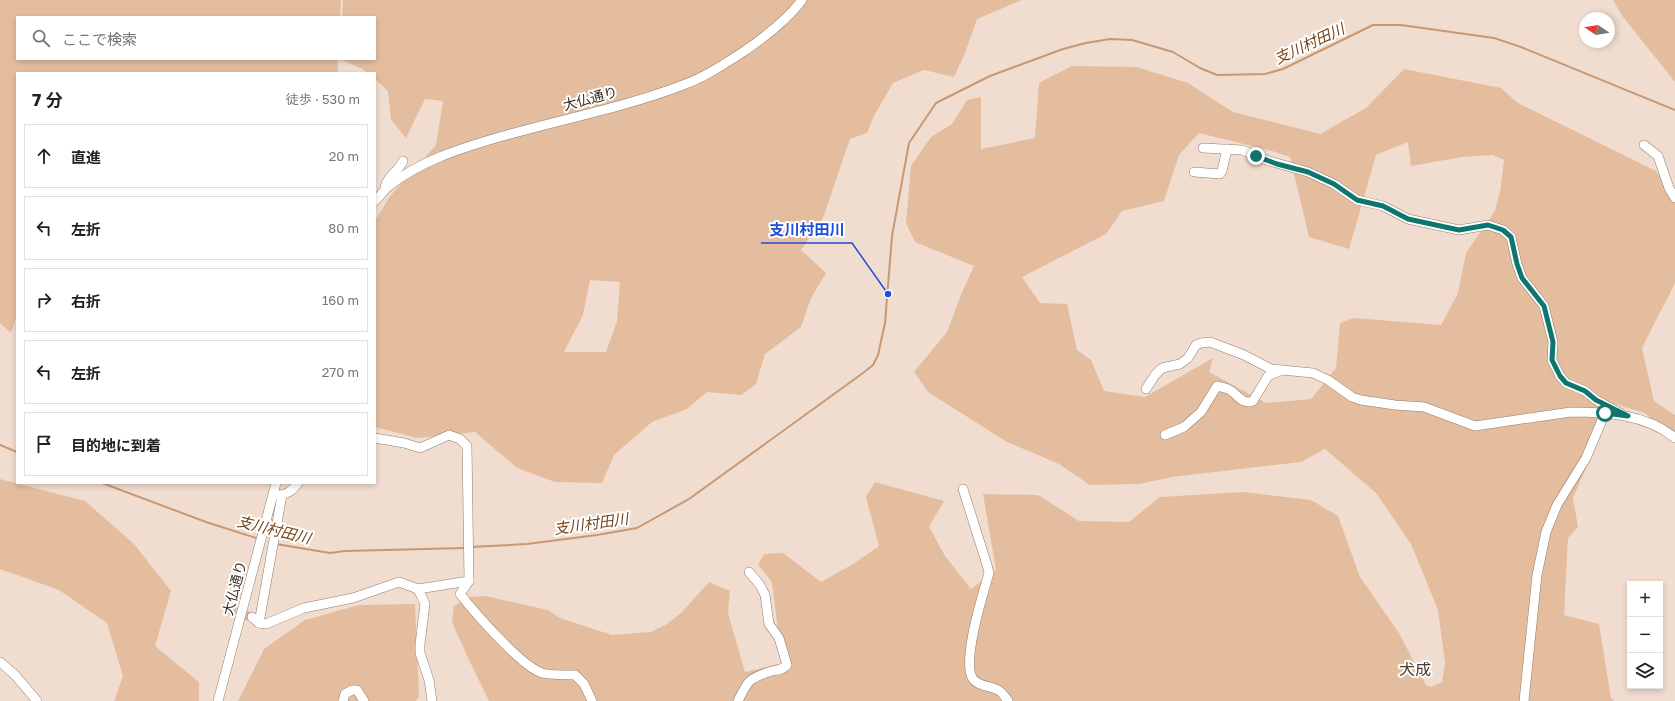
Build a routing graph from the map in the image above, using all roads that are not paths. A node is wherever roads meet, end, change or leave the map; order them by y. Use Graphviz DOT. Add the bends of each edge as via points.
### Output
graph roads {
  1 [pos="802,0"];
  2 [pos="1644,145"];
  3 [pos="1203,148"];
  4 [pos="1227,149"];
  5 [pos="403,162"];
  6 [pos="1194,172"];
  7 [pos="385,190"];
  8 [pos="1675,198"];
  9 [pos="376,200"];
  10 [pos="1282,370"];
  11 [pos="1146,390"];
  12 [pos="1605,413"];
  13 [pos="1628,416"];
  14 [pos="1165,435"];
  15 [pos="376,438"];
  16 [pos="1675,438"];
  17 [pos="276,484"];
  18 [pos="297,484"];
  19 [pos="963,489"];
  20 [pos="278,495"];
  21 [pos="749,572"];
  22 [pos="469,582"];
  23 [pos="418,589"];
  24 [pos="252,617"];
  25 [pos="260,623"];
  26 [pos="0,662"];
  27 [pos="37,701"];
  28 [pos="218,701"];
  29 [pos="343,701"];
  30 [pos="364,701"];
  31 [pos="432,701"];
  32 [pos="592,701"];
  33 [pos="738,701"];
  34 [pos="1008,701"];
  35 [pos="1524,701"];
  1 -- 7 [label="street, 大仏通り" via="795,10 755,44 720,67 683,85 596,112 524,129 454,150 417,168"];
  2 -- 8 [label="street" via="1658,156"];
  3 -- 4 [label="street"];
  4 -- 6 [label="street" via="1220,174"];
  4 -- 13 [label="street" via="1242,150 1308,172 1334,184 1357,200 1383,206 1408,219 1459,230 1488,225 1503,230 1511,237 1522,278 1544,306 1553,342 1552,360 1560,376 1566,383"];
  5 -- 7 [label="street" via="400,169 391,176"];
  7 -- 9 [label="street, 大仏通り"];
  10 -- 11 [label="street" via="1271,369 1210,342 1201,343 1196,345 1188,358 1180,364 1162,368"];
  10 -- 12 [label="street" via="1313,373 1361,400 1424,407 1475,426 1571,412"];
  10 -- 14 [label="street" via="1268,376 1253,401 1249,402 1242,401 1231,390 1217,386 1201,412 1184,427"];
  12 -- 13 [label="street"];
  12 -- 35 [label="street" via="1586,458 1558,505 1546,532 1537,575"];
  13 -- 16 [label="street" via="1660,427"];
  15 -- 22 [label="street" via="420,448 449,436 460,439 467,446"];
  17 -- 20 [label="street, 大仏通り"];
  18 -- 20 [label="street" via="293,490"];
  19 -- 34 [label="street" via="988,573 971,643 969,671 979,684 1000,690"];
  20 -- 25 [label="street" via="275,533"];
  20 -- 28 [label="street, 大仏通り" via="259,548"];
  21 -- 33 [label="street" via="765,595 769,624 779,638 787,665 783,669 756,676 745,685"];
  22 -- 23 [label="street"];
  22 -- 32 [label="street" via="460,594 475,613 526,664 541,672 575,675 584,684"];
  23 -- 25 [label="street" via="399,582 352,598 304,608 266,624"];
  23 -- 31 [label="street" via="425,604 420,653 430,680"];
  24 -- 25 [label="street"];
  26 -- 27 [label="street"];
  29 -- 30 [label="street" via="345,694 352,690 357,690"];
}
